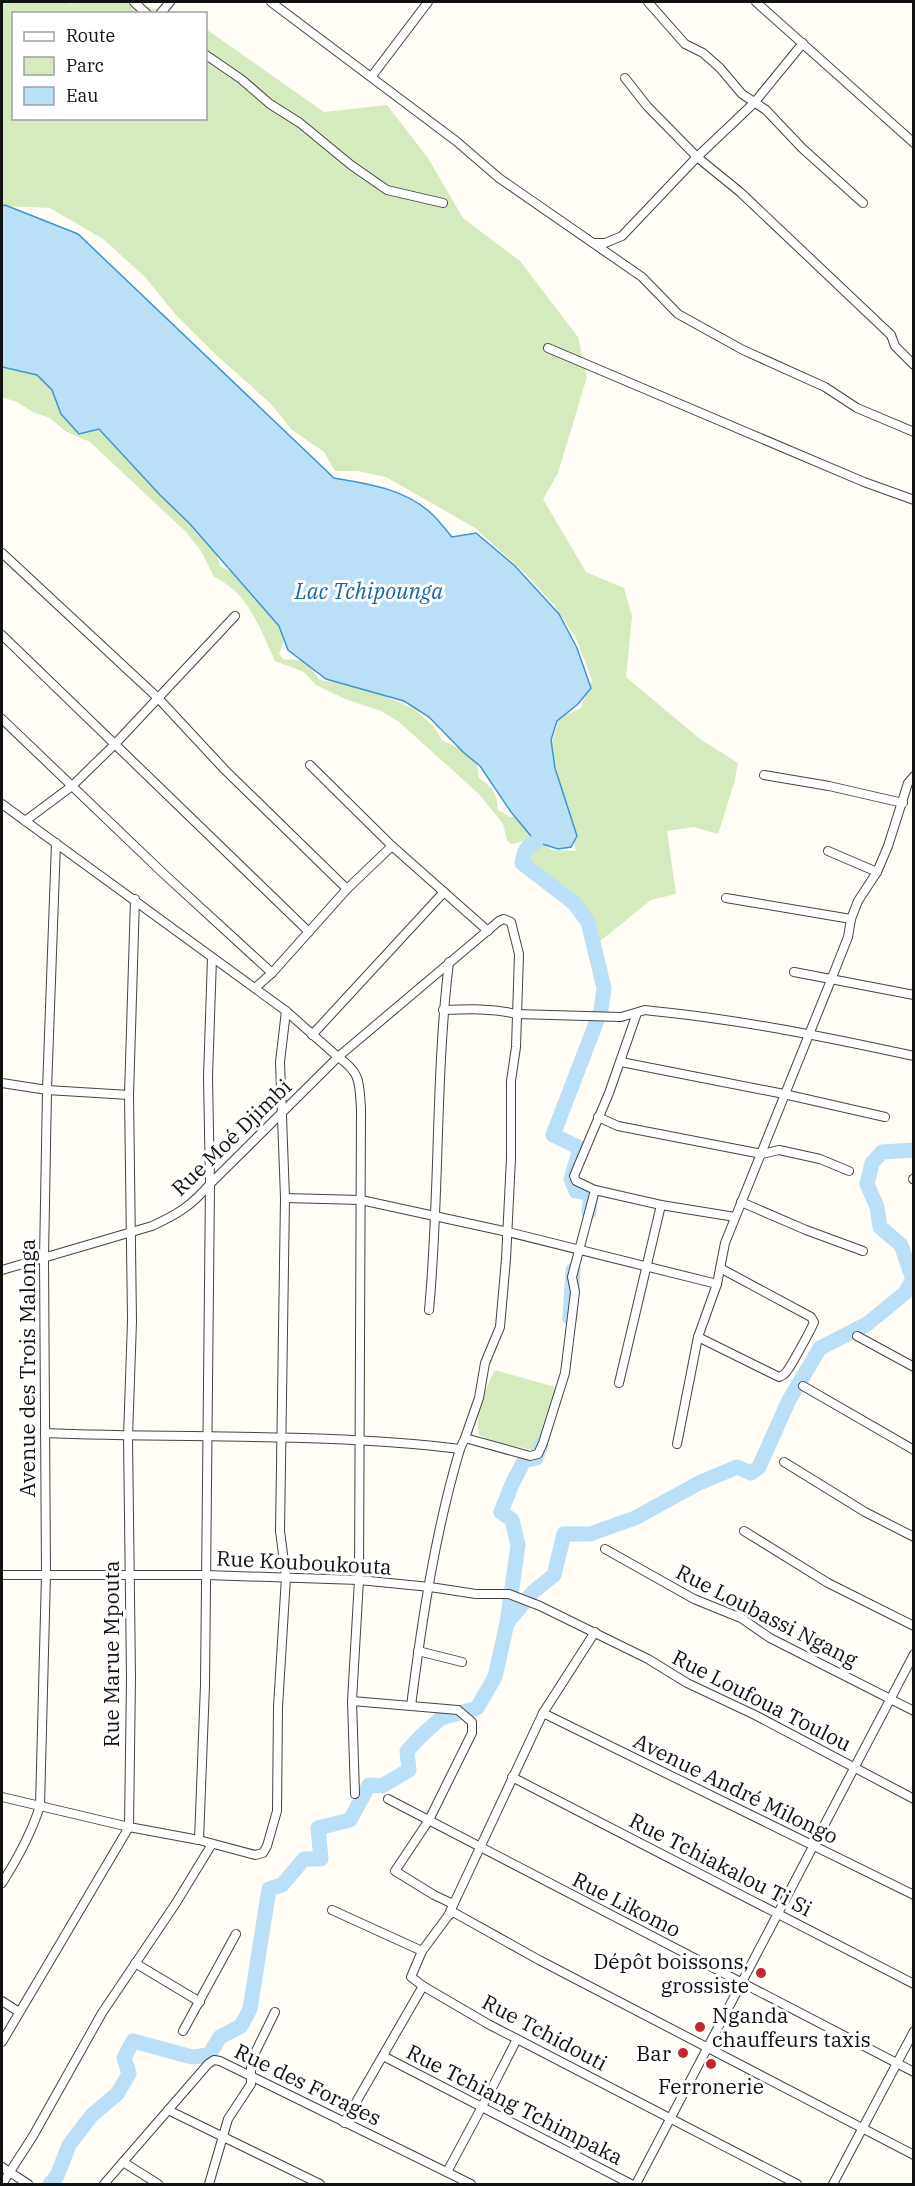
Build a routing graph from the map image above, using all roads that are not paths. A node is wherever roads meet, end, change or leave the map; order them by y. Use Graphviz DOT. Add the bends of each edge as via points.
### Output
graph roads {
  1 [pos="271,2"];
  2 [pos="428,2"];
  3 [pos="648,2"];
  4 [pos="756,2"];
  5 [pos="803,43"];
  6 [pos="207,56"];
  7 [pos="372,76"];
  8 [pos="625,78"];
  9 [pos="754,103"];
  10 [pos="914,143"];
  11 [pos="697,157"];
  12 [pos="444,203"];
  13 [pos="863,203"];
  14 [pos="594,243"];
  15 [pos="548,348"];
  16 [pos="914,365"];
  17 [pos="914,432"];
  18 [pos="914,500"];
  19 [pos="2,553"];
  20 [pos="235,616"];
  21 [pos="2,635"];
  22 [pos="159,698"];
  23 [pos="2,719"];
  24 [pos="114,745"];
  25 [pos="310,765"];
  26 [pos="764,775"];
  27 [pos="914,776"];
  28 [pos="72,786"];
  29 [pos="903,803"];
  30 [pos="2,804"];
  31 [pos="26,821"];
  32 [pos="56,843"];
  33 [pos="392,846"];
  34 [pos="828,851"];
  35 [pos="877,872"];
  36 [pos="347,889"];
  37 [pos="444,892"];
  38 [pos="726,898"];
  39 [pos="135,899"];
  40 [pos="851,920"];
  41 [pos="488,931"];
  42 [pos="309,933"];
  43 [pos="212,958"];
  44 [pos="449,962"];
  45 [pos="794,972"];
  46 [pos="272,973"];
  47 [pos="831,980"];
  48 [pos="255,988"];
  49 [pos="914,995"];
  50 [pos="443,1010"];
  51 [pos="286,1011"];
  52 [pos="637,1013"];
  53 [pos="516,1014"];
  54 [pos="809,1033"];
  55 [pos="312,1035"];
  56 [pos="914,1056"];
  57 [pos="338,1058"];
  58 [pos="621,1062"];
  59 [pos="2,1083"];
  60 [pos="47,1090"];
  61 [pos="784,1094"];
  62 [pos="129,1095"];
  63 [pos="282,1112"];
  64 [pos="598,1117"];
  65 [pos="885,1117"];
  66 [pos="762,1154"];
  67 [pos="849,1171"];
  68 [pos="210,1184"];
  69 [pos="595,1190"];
  70 [pos="285,1198"];
  71 [pos="361,1200"];
  72 [pos="741,1202"];
  73 [pos="661,1205"];
  74 [pos="434,1215"];
  75 [pos="735,1217"];
  76 [pos="132,1231"];
  77 [pos="508,1232"];
  78 [pos="578,1249"];
  79 [pos="863,1251"];
  80 [pos="44,1258"];
  81 [pos="647,1267"];
  82 [pos="720,1268"];
  83 [pos="2,1270"];
  84 [pos="717,1284"];
  85 [pos="429,1310"];
  86 [pos="857,1335"];
  87 [pos="698,1337"];
  88 [pos="914,1367"];
  89 [pos="619,1383"];
  90 [pos="803,1386"];
  91 [pos="45,1433"];
  92 [pos="128,1437"];
  93 [pos="206,1437"];
  94 [pos="283,1437"];
  95 [pos="465,1438"];
  96 [pos="361,1441"];
  97 [pos="677,1444"];
  98 [pos="460,1449"];
  99 [pos="914,1450"];
  100 [pos="784,1462"];
  101 [pos="744,1531"];
  102 [pos="914,1537"];
  103 [pos="605,1549"];
  104 [pos="2,1575"];
  105 [pos="46,1575"];
  106 [pos="206,1575"];
  107 [pos="129,1576"];
  108 [pos="286,1577"];
  109 [pos="359,1580"];
  110 [pos="430,1587"];
  111 [pos="914,1626"];
  112 [pos="595,1632"];
  113 [pos="418,1651"];
  114 [pos="914,1654"];
  115 [pos="462,1662"];
  116 [pos="890,1698"];
  117 [pos="352,1701"];
  118 [pos="411,1707"];
  119 [pos="914,1711"];
  120 [pos="543,1713"];
  121 [pos="854,1768"];
  122 [pos="512,1777"];
  123 [pos="355,1794"];
  124 [pos="2,1797"];
  125 [pos="388,1799"];
  126 [pos="914,1799"];
  127 [pos="40,1806"];
  128 [pos="429,1820"];
  129 [pos="129,1827"];
  130 [pos="199,1840"];
  131 [pos="212,1844"];
  132 [pos="813,1845"];
  133 [pos="480,1847"];
  134 [pos="2,1883"];
  135 [pos="914,1895"];
  136 [pos="453,1904"];
  137 [pos="332,1910"];
  138 [pos="779,1914"];
  139 [pos="448,1916"];
  140 [pos="236,1934"];
  141 [pos="422,1951"];
  142 [pos="135,1963"];
  143 [pos="742,1983"];
  144 [pos="914,1984"];
  145 [pos="423,1986"];
  146 [pos="2,2001"];
  147 [pos="200,2002"];
  148 [pos="19,2012"];
  149 [pos="275,2012"];
  150 [pos="183,2031"];
  151 [pos="914,2031"];
  152 [pos="517,2039"];
  153 [pos="2,2042"];
  154 [pos="708,2048"];
  155 [pos="383,2056"];
  156 [pos="897,2063"];
  157 [pos="914,2072"];
  158 [pos="252,2076"];
  159 [pos="483,2106"];
  160 [pos="168,2110"];
  161 [pos="671,2118"];
  162 [pos="345,2123"];
  163 [pos="863,2129"];
  164 [pos="223,2135"];
  165 [pos="914,2155"];
  166 [pos="123,2162"];
  167 [pos="2,2167"];
  168 [pos="10,2172"];
  169 [pos="447,2172"];
  170 [pos="2,2184"];
  171 [pos="28,2184"];
  172 [pos="104,2184"];
  173 [pos="158,2184"];
  174 [pos="209,2184"];
  175 [pos="320,2184"];
  176 [pos="471,2184"];
  177 [pos="634,2184"];
  178 [pos="797,2184"];
  179 [pos="833,2184"];
  1 -- 7 [label="street"];
  2 -- 7 [label="street"];
  3 -- 9 [label="street" via="685,44 704,53"];
  4 -- 5 [label="street"];
  5 -- 9 [label="street"];
  5 -- 10 [label="street"];
  6 -- 12 [label="street" via="387,190"];
  7 -- 14 [label="street" via="499,178"];
  8 -- 11 [label="street"];
  9 -- 11 [label="street"];
  9 -- 13 [label="street"];
  11 -- 14 [label="street" via="622,236"];
  11 -- 16 [label="street" via="740,192 891,335"];
  14 -- 17 [label="street" via="642,277 678,314 743,350 825,387 857,408"];
  15 -- 18 [label="street"];
  19 -- 22 [label="street"];
  20 -- 22 [label="street"];
  21 -- 24 [label="street"];
  22 -- 24 [label="street"];
  22 -- 36 [label="street" via="225,770"];
  23 -- 28 [label="street"];
  24 -- 28 [label="street"];
  24 -- 42 [label="street"];
  25 -- 33 [label="street"];
  26 -- 29 [label="street"];
  27 -- 29 [label="street"];
  28 -- 31 [label="street"];
  28 -- 46 [label="street"];
  29 -- 35 [label="street"];
  30 -- 31 [label="street"];
  31 -- 32 [label="street"];
  32 -- 39 [label="street"];
  32 -- 60 [label="street, Avenue des Trois Malonga"];
  33 -- 36 [label="street"];
  33 -- 37 [label="street"];
  34 -- 35 [label="street"];
  35 -- 40 [label="street"];
  36 -- 42 [label="street"];
  37 -- 41 [label="street"];
  37 -- 55 [label="street"];
  38 -- 40 [label="street"];
  39 -- 43 [label="street"];
  39 -- 62 [label="street, Rue Marue Mpouta"];
  40 -- 47 [label="street"];
  41 -- 44 [label="street, Rue Moé Djimbi"];
  41 -- 53 [label="street" via="504,919 511,922 519,954"];
  42 -- 46 [label="street"];
  43 -- 48 [label="street"];
  43 -- 68 [label="street"];
  44 -- 50 [label="street"];
  44 -- 57 [label="street, Rue Moé Djimbi"];
  45 -- 47 [label="street"];
  46 -- 48 [label="street"];
  47 -- 49 [label="street"];
  47 -- 54 [label="street"];
  48 -- 51 [label="street"];
  50 -- 53 [label="street" via="475,1008"];
  50 -- 74 [label="street"];
  51 -- 55 [label="street"];
  51 -- 63 [label="street" via="280,1062"];
  52 -- 53 [label="street" via="621,1017"];
  52 -- 54 [label="street" via="712,1017"];
  52 -- 58 [label="street"];
  53 -- 77 [label="street"];
  54 -- 56 [label="street"];
  54 -- 61 [label="street"];
  55 -- 57 [label="street"];
  57 -- 63 [label="street, Rue Moé Djimbi"];
  57 -- 71 [label="street" via="358,1076"];
  58 -- 61 [label="street"];
  58 -- 64 [label="street"];
  59 -- 60 [label="street"];
  60 -- 62 [label="street"];
  60 -- 80 [label="street, Avenue des Trois Malonga"];
  61 -- 65 [label="street"];
  61 -- 66 [label="street"];
  62 -- 76 [label="street, Rue Marue Mpouta"];
  63 -- 68 [label="street, Rue Moé Djimbi"];
  63 -- 70 [label="street"];
  64 -- 66 [label="street" via="618,1126"];
  64 -- 69 [label="street" via="574,1176 576,1181"];
  66 -- 67 [label="street" via="779,1149"];
  66 -- 72 [label="street"];
  68 -- 76 [label="street, Rue Moé Djimbi" via="175,1215"];
  68 -- 93 [label="street"];
  69 -- 73 [label="street"];
  69 -- 78 [label="street"];
  70 -- 71 [label="street"];
  70 -- 94 [label="street"];
  71 -- 74 [label="street"];
  71 -- 96 [label="street"];
  72 -- 75 [label="street"];
  72 -- 79 [label="street"];
  73 -- 75 [label="street"];
  73 -- 81 [label="street"];
  74 -- 77 [label="street"];
  74 -- 85 [label="street"];
  75 -- 82 [label="street"];
  76 -- 80 [label="street, Rue Moé Djimbi"];
  76 -- 92 [label="street, Rue Marue Mpouta"];
  77 -- 78 [label="street"];
  77 -- 95 [label="street" via="500,1327 485,1364 479,1398"];
  78 -- 81 [label="street"];
  78 -- 95 [label="street" via="572,1277 575,1292 565,1373 540,1452 530,1456"];
  80 -- 83 [label="street, Rue Moé Djimbi"];
  80 -- 91 [label="street, Avenue des Trois Malonga"];
  81 -- 84 [label="street"];
  81 -- 89 [label="street"];
  82 -- 84 [label="street"];
  82 -- 87 [label="street" via="814,1322 790,1367 779,1377"];
  84 -- 87 [label="street"];
  86 -- 88 [label="street"];
  87 -- 97 [label="street"];
  90 -- 99 [label="street"];
  91 -- 92 [label="street"];
  91 -- 105 [label="street, Avenue des Trois Malonga"];
  92 -- 93 [label="street"];
  92 -- 107 [label="street, Rue Marue Mpouta"];
  93 -- 94 [label="street"];
  93 -- 106 [label="street"];
  94 -- 96 [label="street"];
  94 -- 108 [label="street" via="280,1531"];
  95 -- 98 [label="street"];
  96 -- 98 [label="street"];
  96 -- 109 [label="street"];
  98 -- 110 [label="street"];
  100 -- 102 [label="street"];
  101 -- 111 [label="street" via="828,1583"];
  103 -- 116 [label="street, Rue Loubassi Ngang" via="694,1599 741,1618 770,1638"];
  104 -- 105 [label="street, Rue Kouboukouta"];
  105 -- 107 [label="street, Rue Kouboukouta"];
  105 -- 127 [label="street, Avenue des Trois Malonga"];
  106 -- 107 [label="street, Rue Kouboukouta"];
  106 -- 108 [label="street, Rue Kouboukouta"];
  106 -- 130 [label="street"];
  107 -- 129 [label="street, Rue Marue Mpouta"];
  108 -- 109 [label="street, Rue Kouboukouta"];
  108 -- 131 [label="street" via="277,1811 263,1853 255,1855"];
  109 -- 110 [label="street, Rue Kouboukouta"];
  109 -- 117 [label="street"];
  110 -- 112 [label="street, Rue Kouboukouta" via="509,1594"];
  110 -- 113 [label="street"];
  112 -- 120 [label="street"];
  112 -- 121 [label="street, Rue Loufoua Toulou"];
  113 -- 115 [label="street"];
  113 -- 118 [label="street"];
  114 -- 116 [label="street"];
  116 -- 119 [label="street, Rue Loubassi Ngang"];
  116 -- 121 [label="street"];
  117 -- 118 [label="street"];
  117 -- 123 [label="street"];
  118 -- 128 [label="street" via="458,1710 472,1722 472,1733"];
  120 -- 122 [label="street"];
  120 -- 132 [label="street, Avenue André Milongo"];
  121 -- 126 [label="street, Rue Loufoua Toulou"];
  121 -- 132 [label="street"];
  122 -- 133 [label="street"];
  122 -- 138 [label="street, Rue Tchiakalou Ti Si"];
  124 -- 127 [label="street"];
  125 -- 128 [label="street, Rue Likomo"];
  127 -- 129 [label="street"];
  127 -- 134 [label="street, Avenue des Trois Malonga"];
  128 -- 133 [label="street, Rue Likomo"];
  128 -- 136 [label="street" via="395,1870"];
  129 -- 130 [label="street"];
  129 -- 148 [label="street, Rue Marue Mpouta"];
  130 -- 131 [label="street"];
  131 -- 142 [label="street"];
  132 -- 135 [label="street, Avenue André Milongo"];
  132 -- 138 [label="street"];
  133 -- 136 [label="street"];
  133 -- 143 [label="street, Rue Likomo"];
  136 -- 139 [label="street"];
  137 -- 141 [label="street"];
  138 -- 143 [label="street"];
  138 -- 144 [label="street, Rue Tchiakalou Ti Si"];
  139 -- 141 [label="street"];
  139 -- 154 [label="street" via="453,1912"];
  140 -- 147 [label="street"];
  141 -- 145 [label="street, Rue Tchidouti" via="412,1972 413,1979"];
  142 -- 147 [label="street"];
  142 -- 168 [label="street" via="96,2022"];
  143 -- 154 [label="street"];
  143 -- 156 [label="street, Rue Likomo"];
  145 -- 152 [label="street, Rue Tchidouti"];
  145 -- 155 [label="street"];
  146 -- 148 [label="street"];
  147 -- 150 [label="street"];
  148 -- 153 [label="street, Rue Marue Mpouta"];
  149 -- 158 [label="street" via="251,2061"];
  151 -- 156 [label="street"];
  152 -- 159 [label="street"];
  152 -- 161 [label="street, Rue Tchidouti"];
  154 -- 161 [label="street"];
  154 -- 163 [label="street"];
  155 -- 159 [label="street, Rue Tchiang Tchimpaka"];
  155 -- 162 [label="street"];
  156 -- 157 [label="street, Rue Likomo"];
  156 -- 163 [label="street"];
  158 -- 160 [label="street, Rue des Forages" via="214,2060"];
  158 -- 162 [label="street, Rue des Forages"];
  158 -- 164 [label="street"];
  159 -- 169 [label="street"];
  159 -- 177 [label="street, Rue Tchiang Tchimpaka"];
  160 -- 164 [label="street"];
  160 -- 166 [label="street, Rue des Forages"];
  161 -- 177 [label="street"];
  161 -- 178 [label="street, Rue Tchidouti"];
  162 -- 169 [label="street, Rue des Forages"];
  163 -- 165 [label="street"];
  163 -- 179 [label="street"];
  164 -- 174 [label="street"];
  164 -- 175 [label="street"];
  166 -- 172 [label="street, Rue des Forages"];
  166 -- 173 [label="street"];
  167 -- 168 [label="street"];
  168 -- 170 [label="street"];
  168 -- 171 [label="street"];
  169 -- 176 [label="street, Rue des Forages"];
}
